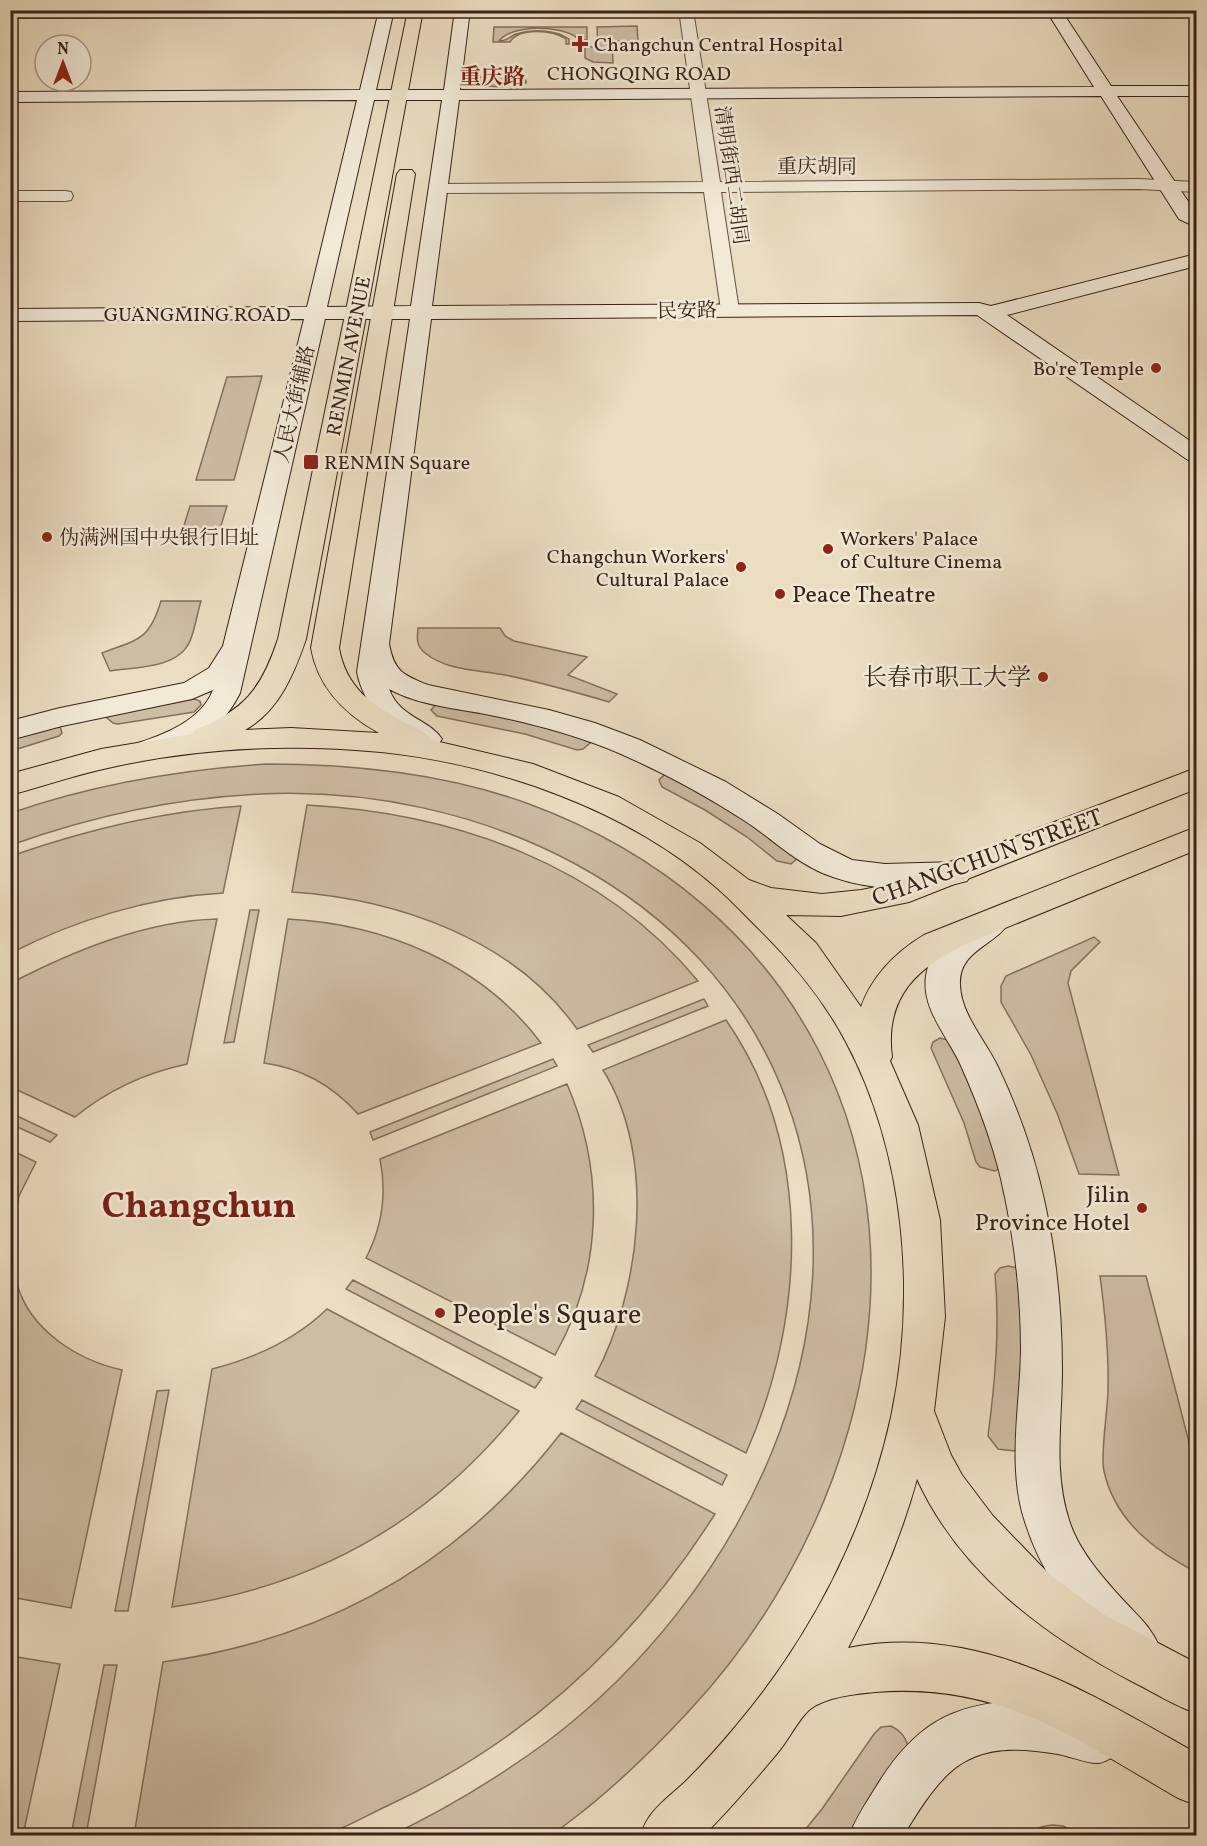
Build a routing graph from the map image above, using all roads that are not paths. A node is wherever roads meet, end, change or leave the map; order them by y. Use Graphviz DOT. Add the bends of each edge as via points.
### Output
graph roads {
  1 [pos="416,10"];
  2 [pos="435,10"];
  3 [pos="463,10"];
  4 [pos="686,10"];
  5 [pos="1053,10"];
  6 [pos="387,11"];
  7 [pos="10,14"];
  8 [pos="1197,91"];
  9 [pos="1106,92"];
  10 [pos="699,94"];
  11 [pos="367,95"];
  12 [pos="410,95"];
  13 [pos="452,95"];
  14 [pos="10,98"];
  15 [pos="1167,186"];
  16 [pos="712,187"];
  17 [pos="1197,187"];
  18 [pos="438,189"];
  19 [pos="10,196"];
  20 [pos="65,196"];
  21 [pos="1197,221"];
  22 [pos="1197,260"];
  23 [pos="730,310"];
  24 [pos="422,312"];
  25 [pos="316,313"];
  26 [pos="357,313"];
  27 [pos="382,313"];
  28 [pos="990,313"];
  29 [pos="10,315"];
  30 [pos="1197,455"];
  31 [pos="238,642"];
  32 [pos="375,642"];
  33 [pos="10,731"];
  34 [pos="158,750"];
  35 [pos="449,753"];
  36 [pos="1197,778"];
  37 [pos="10,785"];
  38 [pos="1197,838"];
  39 [pos="956,873"];
  40 [pos="739,888"];
  41 [pos="994,920"];
  42 [pos="876,1068"];
  43 [pos="914,1414"];
  44 [pos="1154,1666"];
  45 [pos="1197,1689"];
  46 [pos="789,1695"];
  47 [pos="1139,1749"];
  48 [pos="1197,1780"];
  49 [pos="666,1836"];
  50 [pos="874,1836"];
  1 -- 12 [label="main road, RENMIN AVENUE"];
  2 -- 12 [label="main road, RENMIN AVENUE"];
  3 -- 13 [label="main road"];
  4 -- 10 [label="street, 清明街西二胡同"];
  5 -- 9 [label="main road"];
  6 -- 7 [label="street"];
  6 -- 11 [label="main road, 人民大街辅路"];
  8 -- 9 [label="main road, CHONGQING ROAD"];
  9 -- 10 [label="main road, CHONGQING ROAD"];
  9 -- 15 [label="main road"];
  10 -- 13 [label="main road, CHONGQING ROAD"];
  10 -- 16 [label="street, 清明街西二胡同"];
  11 -- 12 [label="main road, CHONGQING ROAD"];
  11 -- 14 [label="main road, CHONGQING ROAD"];
  11 -- 25 [label="main road, 人民大街辅路"];
  12 -- 13 [label="main road, CHONGQING ROAD"];
  12 -- 26 [label="main road, RENMIN AVENUE"];
  12 -- 27 [label="main road, RENMIN AVENUE" via="411,147"];
  13 -- 18 [label="main road"];
  15 -- 16 [label="street, 重庆胡同"];
  15 -- 17 [label="street, 重庆胡同"];
  15 -- 21 [label="main road" via="1186,215"];
  16 -- 18 [label="street, 重庆胡同"];
  16 -- 23 [label="street, 清明街西二胡同"];
  18 -- 24 [label="main road"];
  19 -- 20 [label="street"];
  22 -- 28 [label="main road, 民安路"];
  23 -- 24 [label="main road, 民安路"];
  23 -- 28 [label="main road, 民安路" via="966,308"];
  24 -- 27 [label="main road, 民安路"];
  24 -- 32 [label="main road"];
  25 -- 26 [label="main road, GUANGMING ROAD"];
  25 -- 29 [label="main road, GUANGMING ROAD"];
  25 -- 31 [label="main road, 人民大街辅路"];
  26 -- 27 [label="main road, GUANGMING ROAD"];
  26 -- 34 [label="main road, RENMIN AVENUE" via="292,639 278,679 268,696 236,723"];
  27 -- 35 [label="main road, RENMIN AVENUE" via="327,633 326,662 336,683 365,711"];
  28 -- 30 [label="main road, 民安路"];
  31 -- 33 [label="main road" via="219,674 192,690"];
  31 -- 34 [label="main road, 人民大街辅路" via="226,693 218,708 192,732"];
  32 -- 35 [label="main road" via="372,685 381,702 400,723"];
  32 -- 39 [label="main road" via="377,661 385,673 412,690 537,716 634,749 726,794 834,866 887,875"];
  34 -- 35 [label="main road" via="270,738 318,738"];
  34 -- 37 [label="main road" via="74,766"];
  35 -- 40 [label="main road" via="547,779 610,805 670,838"];
  36 -- 39 [label="main road, CHANGCHUN STREET"];
  38 -- 41 [label="main road"];
  39 -- 40 [label="main road, CHANGCHUN STREET" via="898,894 853,904 784,903"];
  40 -- 42 [label="main road" via="778,923 837,996"];
  41 -- 42 [label="main road" via="917,957 886,988 871,1028"];
  41 -- 44 [label="main road" via="958,948 943,976 950,1012 1001,1118 1020,1177 1033,1239 1040,1306 1041,1376 1036,1471 1042,1505 1055,1543 1076,1580"];
  42 -- 43 [label="main road" via="901,1130 923,1234 923,1352"];
  43 -- 44 [label="main road" via="936,1471 982,1538 1037,1594 1072,1621"];
  43 -- 46 [label="main road" via="898,1479 873,1545 842,1611"];
  44 -- 45 [label="main road"];
  46 -- 47 [label="main road" via="830,1675 860,1670 898,1667 976,1673 1046,1697"];
  46 -- 49 [label="main road" via="754,1743"];
  47 -- 48 [label="main road"];
  47 -- 50 [label="main road" via="1060,1729 1015,1725 979,1729 944,1744 918,1768"];
}
